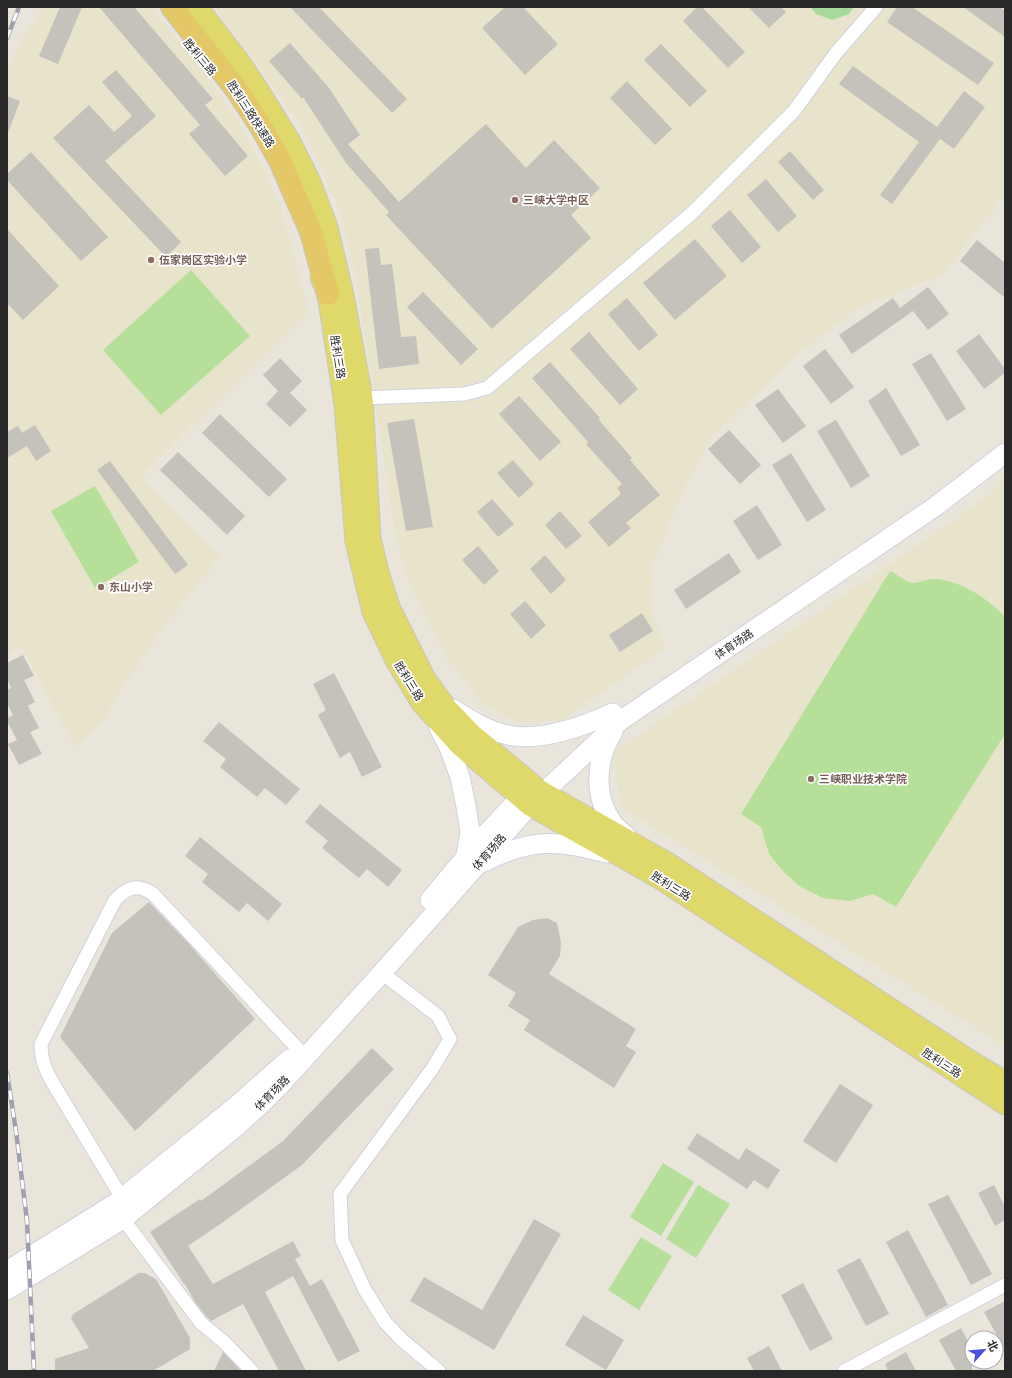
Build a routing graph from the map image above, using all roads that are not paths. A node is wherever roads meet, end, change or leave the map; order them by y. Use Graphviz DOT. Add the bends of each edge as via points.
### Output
graph roads {
  1 [pos="160,7"];
  2 [pos="172,7"];
  3 [pos="186,7"];
  4 [pos="197,7"];
  5 [pos="876,7"];
  6 [pos="315,231"];
  7 [pos="336,294"];
  8 [pos="362,398"];
  9 [pos="1005,443"];
  10 [pos="1005,453"];
  11 [pos="436,707"];
  12 [pos="617,717"];
  13 [pos="532,794"];
  14 [pos="629,851"];
  15 [pos="472,861"];
  16 [pos="382,973"];
  17 [pos="298,1049"];
  18 [pos="1005,1082"];
  19 [pos="1005,1104"];
  20 [pos="122,1198"];
  21 [pos="123,1219"];
  22 [pos="7,1271"];
  23 [pos="1005,1285"];
  24 [pos="7,1290"];
  25 [pos="252,1371"];
  26 [pos="439,1371"];
  27 [pos="844,1371"];
  1 -- 7 [label="main road, 胜利三路" via="231,96 255,131"];
  2 -- 6 [label="highway, 胜利三路快速路" via="236,89 261,127"];
  3 -- 6 [label="highway, 胜利三路快速路" via="268,123 287,157"];
  4 -- 7 [label="main road, 胜利三路" via="237,59 289,140 310,182 327,227"];
  5 -- 8 [label="street" via="836,54 794,111 692,213 487,388 464,394"];
  6 -- 7 [label="highway"];
  7 -- 8 [label="main road, 胜利三路"];
  7 -- 11 [label="main road, 胜利三路" via="356,541 360,562 373,612 396,660 422,703"];
  8 -- 11 [label="main road, 胜利三路" via="370,538 378,572 389,607"];
  9 -- 12 [label="main road, 体育场路" via="927,503"];
  10 -- 12 [label="main road, 体育场路" via="936,506"];
  11 -- 12 [label="main road" via="509,736 534,736 558,732"];
  11 -- 13 [label="main road, 胜利三路" via="447,709"];
  11 -- 15 [label="main road" via="460,777 470,831"];
  12 -- 13 [label="main road, 体育场路"];
  12 -- 14 [label="main road" via="598,768 599,786 603,805"];
  13 -- 14 [label="main road, 胜利三路"];
  13 -- 15 [label="main road, 体育场路"];
  14 -- 15 [label="main road" via="563,843 534,844"];
  14 -- 18 [label="main road, 胜利三路" via="667,862"];
  14 -- 19 [label="main road, 胜利三路" via="658,877"];
  15 -- 16 [label="main road, 体育场路"];
  15 -- 17 [label="main road, 体育场路"];
  16 -- 21 [label="main road, 体育场路" via="261,1104"];
  16 -- 26 [label="street" via="438,1016 450,1038 432,1068 340,1194 342,1240 365,1290 385,1322"];
  17 -- 20 [label="main road, 体育场路" via="235,1107"];
  17 -- 20 [label="street" via="153,894 138,887 122,892 115,900 41,1044 41,1056 54,1085"];
  20 -- 22 [label="main road, 体育场路"];
  21 -- 24 [label="main road, 体育场路"];
  21 -- 25 [label="street" via="201,1323"];
  23 -- 27 [label="street"];
}
